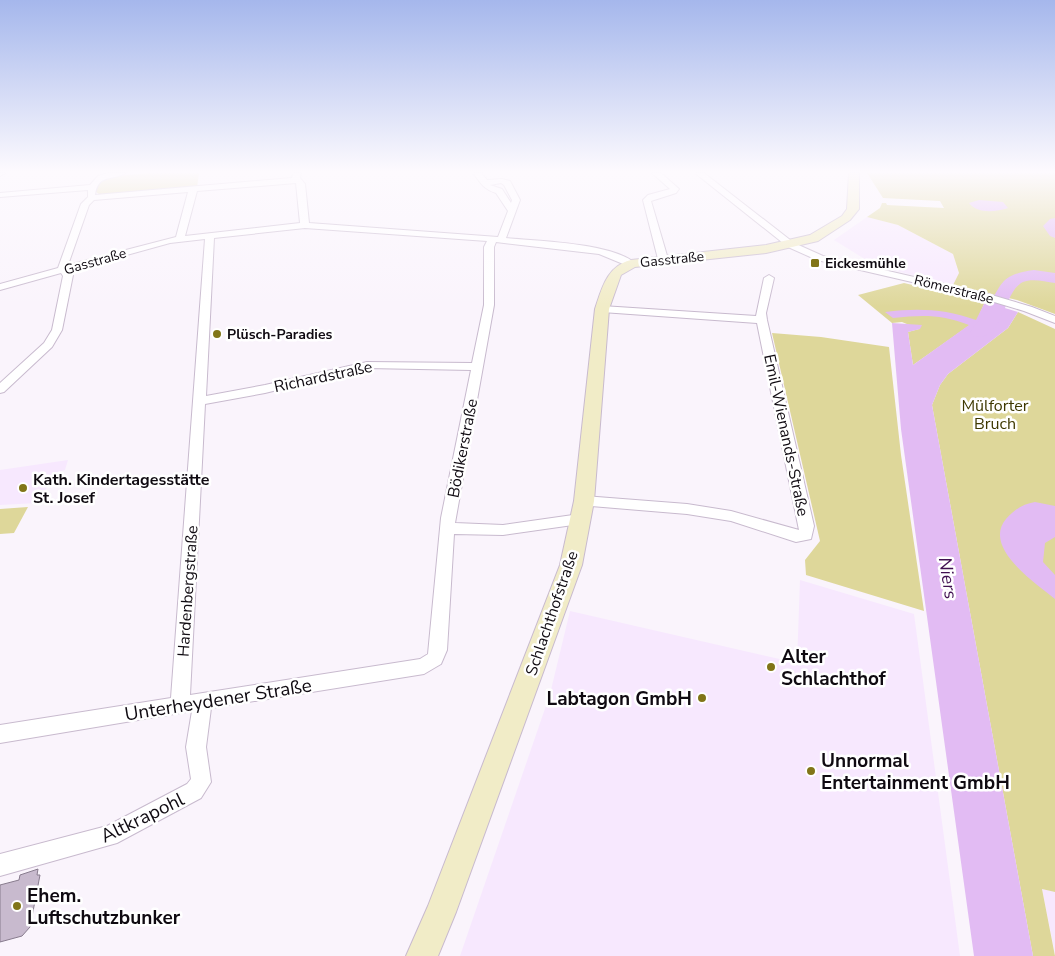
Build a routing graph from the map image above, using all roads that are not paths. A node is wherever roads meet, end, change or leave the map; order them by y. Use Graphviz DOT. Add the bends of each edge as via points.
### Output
graph roads {
  1 [pos="80,218"];
  2 [pos="186,218"];
  3 [pos="305,218"];
  4 [pos="507,218"];
  5 [pos="651,218"];
  6 [pos="757,218"];
  7 [pos="846,218"];
  8 [pos="306,225"];
  9 [pos="210,237"];
  10 [pos="814,238"];
  11 [pos="180,239"];
  12 [pos="497,240"];
  13 [pos="791,244"];
  14 [pos="662,259"];
  15 [pos="832,261"];
  16 [pos="631,264"];
  17 [pos="63,270"];
  18 [pos="769,278"];
  19 [pos="0,287"];
  20 [pos="602,309"];
  21 [pos="762,320"];
  22 [pos="1055,320"];
  23 [pos="478,367"];
  24 [pos="0,389"];
  25 [pos="199,401"];
  26 [pos="582,510"];
  27 [pos="448,528"];
  28 [pos="435,659"];
  29 [pos="203,702"];
  30 [pos="180,705"];
  31 [pos="0,734"];
  32 [pos="0,865"];
  33 [pos="422,956"];
  1 -- 17 [label="street"];
  2 -- 11 [label="street"];
  3 -- 8 [label="street"];
  4 -- 12 [label="street, Bödikerstraße"];
  5 -- 14 [label="street"];
  6 -- 13 [label="street, Römerstraße"];
  7 -- 10 [label="main road"];
  8 -- 9 [label="street, Gasstraße"];
  8 -- 12 [label="street, Gasstraße"];
  9 -- 11 [label="street, Gasstraße"];
  9 -- 25 [label="street, Hardenbergstraße"];
  10 -- 13 [label="main road, Gasstraße"];
  10 -- 15 [label="street" via="815,250"];
  11 -- 17 [label="street, Gasstraße"];
  12 -- 16 [label="street, Gasstraße" via="600,251"];
  12 -- 23 [label="street, Bödikerstraße" via="489,247 489,305"];
  13 -- 14 [label="main road, Gasstraße"];
  13 -- 15 [label="street, Römerstraße"];
  14 -- 16 [label="main road, Gasstraße"];
  15 -- 22 [label="street, Römerstraße" via="984,296"];
  16 -- 20 [label="main road, Schlachthofstraße" via="616,272"];
  17 -- 19 [label="street, Gasstraße"];
  17 -- 24 [label="street" via="68,275 57,330 48,345"];
  18 -- 21 [label="street, Emil-Wienands-Straße"];
  20 -- 21 [label="street"];
  20 -- 26 [label="main road, Schlachthofstraße"];
  21 -- 26 [label="street, Emil-Wienands-Straße" via="807,526 806,534 796,536 731,516 687,510"];
  23 -- 25 [label="street, Richardstraße" via="368,365"];
  23 -- 27 [label="street, Bödikerstraße"];
  25 -- 30 [label="street, Hardenbergstraße"];
  26 -- 27 [label="street, Emil-Wienands-Straße" via="503,530"];
  26 -- 33 [label="main road, Schlachthofstraße" via="571,565"];
  27 -- 28 [label="street, Bödikerstraße"];
  28 -- 29 [label="street, Unterheydener Straße" via="424,666"];
  29 -- 30 [label="street, Unterheydener Straße"];
  29 -- 32 [label="street, Altkrapohl" via="196,747 201,782 194,791 110,836"];
  30 -- 31 [label="street, Unterheydener Straße"];
}
